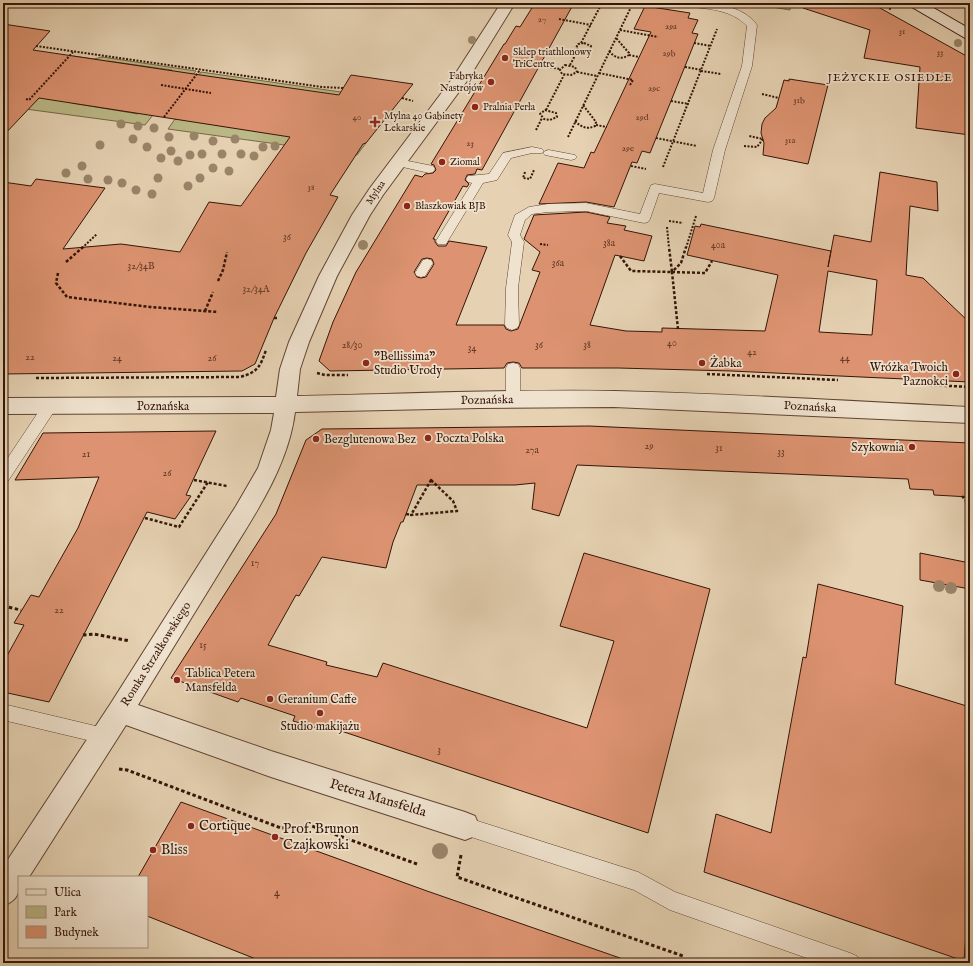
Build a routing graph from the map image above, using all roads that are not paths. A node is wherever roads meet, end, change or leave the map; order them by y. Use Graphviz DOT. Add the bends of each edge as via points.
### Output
graph roads {
  1 [pos="508,3"];
  2 [pos="686,3"];
  3 [pos="915,3"];
  4 [pos="970,36"];
  5 [pos="572,157"];
  6 [pos="398,163"];
  7 [pos="429,169"];
  8 [pos="442,241"];
  9 [pos="512,325"];
  10 [pos="513,368"];
  11 [pos="513,400"];
  12 [pos="285,405"];
  13 [pos="3,406"];
  14 [pos="50,406"];
  15 [pos="970,415"];
  16 [pos="3,476"];
  17 [pos="120,711"];
  18 [pos="3,712"];
  19 [pos="104,736"];
  20 [pos="465,826"];
  21 [pos="3,892"];
  22 [pos="850,963"];
  1 -- 6 [label="street, Mylna" via="459,81"];
  2 -- 9 [label="lane" via="736,12 748,18 752,24 747,66 719,150 708,198 655,188 644,219 586,208 529,211 519,218 514,235 518,242 512,288"];
  3 -- 4 [label="street"];
  5 -- 8 [label="lane" via="532,150 507,155 493,177 476,179"];
  6 -- 7 [label="lane"];
  6 -- 12 [label="street, Mylna" via="361,215 328,276 299,342 290,370"];
  10 -- 11 [label="lane"];
  11 -- 12 [label="street, Poznańska"];
  11 -- 15 [label="street, Poznańska" via="725,403"];
  12 -- 14 [label="street, Poznańska"];
  12 -- 17 [label="street, Romka Strzałkowskiego" via="282,430 264,475 244,512"];
  13 -- 14 [label="street, Poznańska"];
  14 -- 16 [label="lane"];
  17 -- 19 [label="street, Romka Strzałkowskiego"];
  17 -- 20 [label="street, Petera Mansfelda" via="271,764"];
  18 -- 19 [label="lane"];
  19 -- 21 [label="street, Romka Strzałkowskiego"];
  20 -- 22 [label="lane, Petera Mansfelda" via="638,882 670,900"];
}
